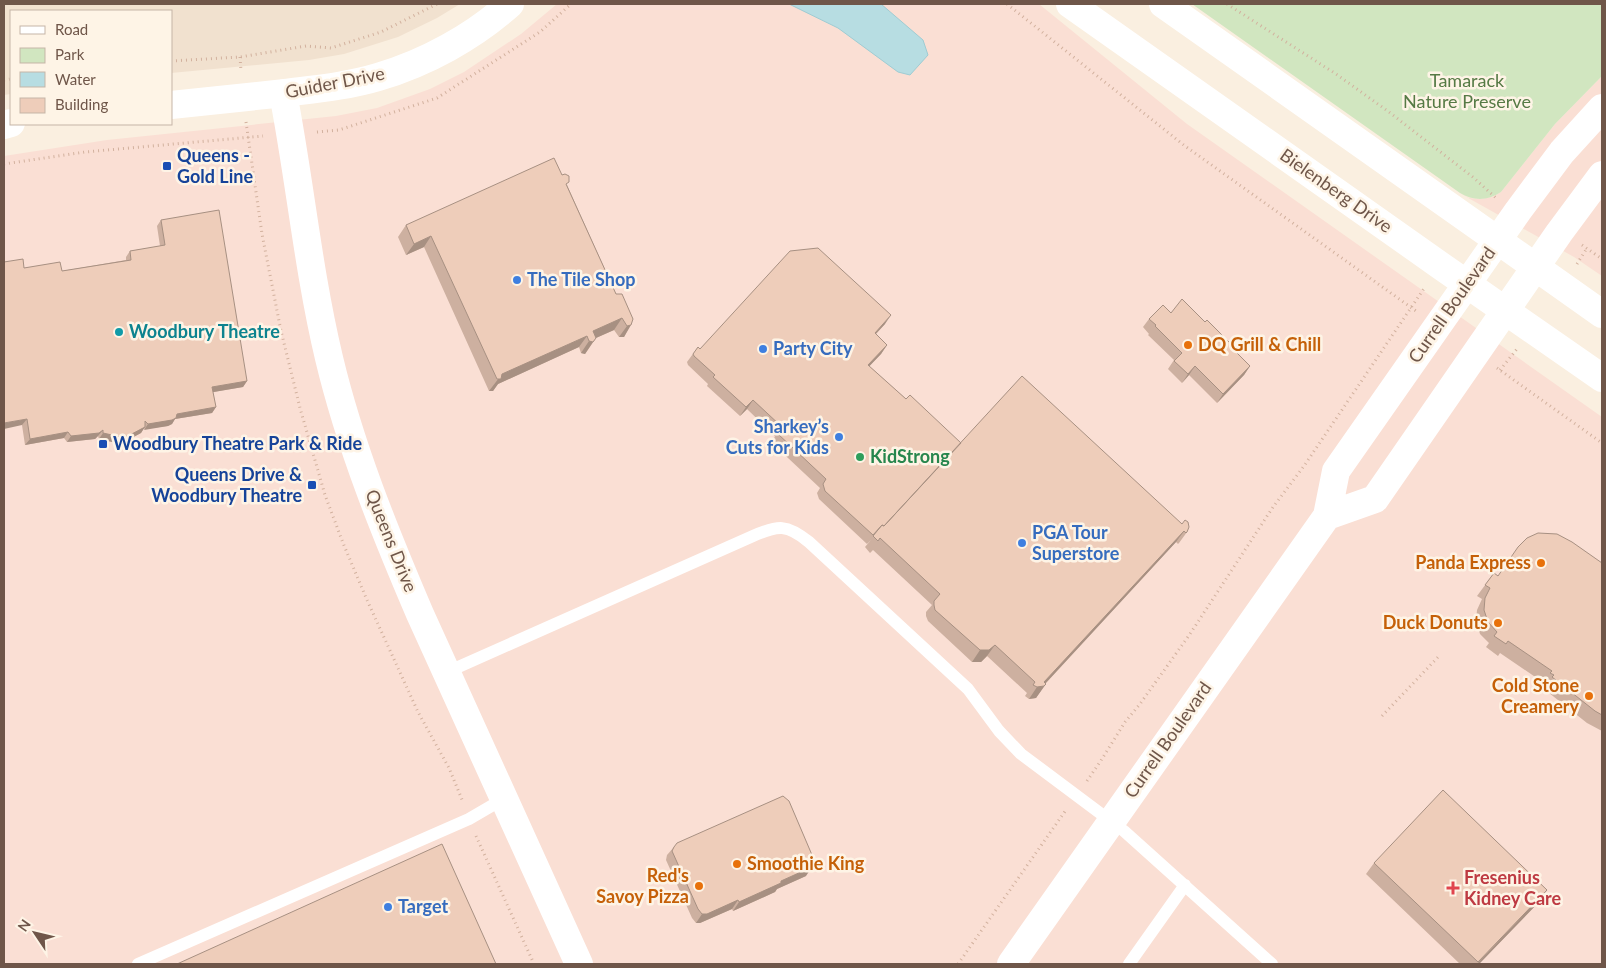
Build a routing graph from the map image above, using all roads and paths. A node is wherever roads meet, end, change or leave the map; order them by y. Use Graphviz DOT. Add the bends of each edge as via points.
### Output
graph roads {
  1 [pos="437,4"];
  2 [pos="510,4"];
  3 [pos="1007,4"];
  4 [pos="1070,4"];
  5 [pos="1162,4"];
  6 [pos="1227,4"];
  7 [pos="172,61"];
  8 [pos="283,93"];
  9 [pos="172,105"];
  10 [pos="1602,108"];
  11 [pos="248,138"];
  12 [pos="1602,175"];
  13 [pos="1493,197"];
  14 [pos="1497,241"];
  15 [pos="1587,248"];
  16 [pos="1602,259"];
  17 [pos="1535,267"];
  18 [pos="1466,283"];
  19 [pos="1505,310"];
  20 [pos="1602,314"];
  21 [pos="1500,370"];
  22 [pos="1602,378"];
  23 [pos="1602,443"];
  24 [pos="1327,516"];
  25 [pos="1440,655"];
  26 [pos="447,672"];
  27 [pos="1382,716"];
  28 [pos="1090,776"];
  29 [pos="458,789"];
  30 [pos="505,798"];
  31 [pos="1059,820"];
  32 [pos="1111,821"];
  33 [pos="479,845"];
  34 [pos="1185,885"];
  35 [pos="138,964"];
  36 [pos="534,964"];
  37 [pos="579,964"];
  38 [pos="958,964"];
  39 [pos="1011,964"];
  40 [pos="1129,964"];
  41 [pos="1272,964"];
  1 -- 7 [label="path" via="381,32 331,48 306,46 240,57"];
  2 -- 8 [label="street, Guider Drive" via="478,28 416,63 359,82"];
  3 -- 28 [label="path" via="1185,146 1410,307 1190,634"];
  4 -- 18 [label="street, Bielenberg Drive"];
  5 -- 14 [label="street"];
  6 -- 13 [label="path" via="1389,112 1474,178"];
  8 -- 9 [label="street, Guider Drive"];
  8 -- 26 [label="street, Queens Drive" via="321,321 348,429 395,556"];
  10 -- 14 [label="street, Currell Boulevard" via="1562,152"];
  11 -- 29 [label="path" via="262,234 283,340 325,495 367,600 418,712 450,768"];
  12 -- 17 [label="street"];
  14 -- 17 [label="street"];
  14 -- 18 [label="street, Currell Boulevard"];
  15 -- 16 [label="path"];
  17 -- 19 [label="street"];
  17 -- 20 [label="street"];
  18 -- 19 [label="street, Bielenberg Drive"];
  18 -- 24 [label="street, Currell Boulevard" via="1336,471"];
  19 -- 22 [label="street, Bielenberg Drive"];
  19 -- 24 [label="street" via="1375,499"];
  21 -- 23 [label="path"];
  24 -- 32 [label="street, Currell Boulevard"];
  25 -- 27 [label="path"];
  26 -- 30 [label="street, Queens Drive"];
  26 -- 32 [label="lane" via="753,536 783,527 797,532 809,542 968,690 1021,754"];
  30 -- 35 [label="lane" via="469,818"];
  30 -- 37 [label="street, Queens Drive"];
  31 -- 38 [label="path"];
  32 -- 34 [label="lane"];
  32 -- 39 [label="street, Currell Boulevard"];
  33 -- 36 [label="path"];
  34 -- 40 [label="lane"];
  34 -- 41 [label="lane"];
}
